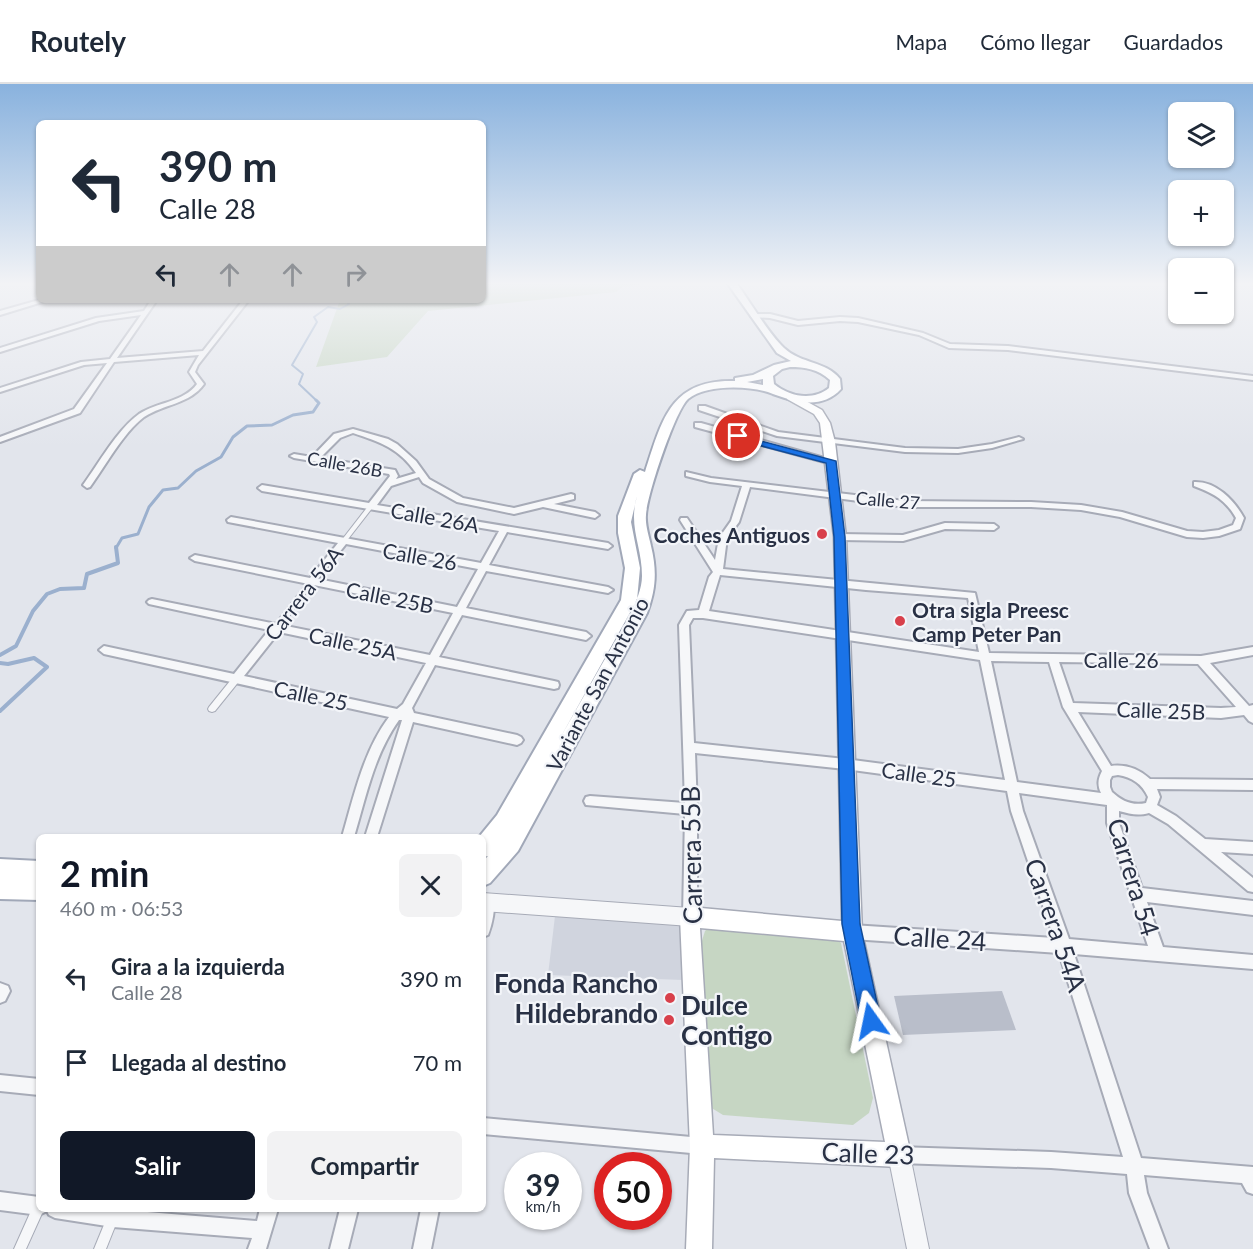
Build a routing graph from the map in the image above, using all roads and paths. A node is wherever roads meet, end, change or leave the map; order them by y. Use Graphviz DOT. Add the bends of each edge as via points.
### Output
graph roads {
  1 [pos="39,338"];
  2 [pos="129,338"];
  3 [pos="215,338"];
  4 [pos="764,338"];
  5 [pos="771,338"];
  6 [pos="931,338"];
  7 [pos="0,350"];
  8 [pos="203,353"];
  9 [pos="115,359"];
  10 [pos="806,364"];
  11 [pos="772,370"];
  12 [pos="1253,378"];
  13 [pos="0,390"];
  14 [pos="776,391"];
  15 [pos="825,396"];
  16 [pos="791,397"];
  17 [pos="702,408"];
  18 [pos="822,417"];
  19 [pos="698,425"];
  20 [pos="1019,439"];
  21 [pos="0,440"];
  22 [pos="829,442"];
  23 [pos="294,456"];
  24 [pos="314,459"];
  25 [pos="831,461"];
  26 [pos="421,474"];
  27 [pos="689,474"];
  28 [pos="394,476"];
  29 [pos="388,484"];
  30 [pos="747,484"];
  31 [pos="1197,484"];
  32 [pos="87,486"];
  33 [pos="262,488"];
  34 [pos="834,495"];
  35 [pos="571,496"];
  36 [pos="543,504"];
  37 [pos="371,507"];
  38 [pos="596,515"];
  39 [pos="231,520"];
  40 [pos="684,520"];
  41 [pos="994,527"];
  42 [pos="504,529"];
  43 [pos="840,537"];
  44 [pos="343,542"];
  45 [pos="608,546"];
  46 [pos="195,558"];
  47 [pos="484,568"];
  48 [pos="718,572"];
  49 [pos="312,581"];
  50 [pos="842,584"];
  51 [pos="608,590"];
  52 [pos="152,602"];
  53 [pos="461,611"];
  54 [pos="703,614"];
  55 [pos="277,627"];
  56 [pos="586,636"];
  57 [pos="843,636"];
  58 [pos="104,650"];
  59 [pos="1253,651"];
  60 [pos="986,657"];
  61 [pos="1053,659"];
  62 [pos="435,660"];
  63 [pos="1201,660"];
  64 [pos="237,678"];
  65 [pos="554,686"];
  66 [pos="1069,707"];
  67 [pos="212,709"];
  68 [pos="404,712"];
  69 [pos="1251,713"];
  70 [pos="517,740"];
  71 [pos="689,747"];
  72 [pos="845,764"];
  73 [pos="1108,771"];
  74 [pos="1148,784"];
  75 [pos="1253,785"];
  76 [pos="1011,787"];
  77 [pos="1113,800"];
  78 [pos="590,801"];
  79 [pos="1150,807"];
  80 [pos="691,809"];
  81 [pos="349,834"];
  82 [pos="372,834"];
  83 [pos="486,844"];
  84 [pos="1202,845"];
  85 [pos="1253,848"];
  86 [pos="0,869"];
  87 [pos="36,871"];
  88 [pos="486,873"];
  89 [pos="1253,886"];
  90 [pos="0,889"];
  91 [pos="36,890"];
  92 [pos="1138,894"];
  93 [pos="486,902"];
  94 [pos="1253,908"];
  95 [pos="690,917"];
  96 [pos="852,932"];
  97 [pos="1064,946"];
  98 [pos="1158,954"];
  99 [pos="1253,962"];
  100 [pos="0,1083"];
  101 [pos="36,1087"];
  102 [pos="486,1126"];
  103 [pos="702,1146"];
  104 [pos="899,1155"];
  105 [pos="1135,1167"];
  106 [pos="1251,1178"];
  107 [pos="0,1202"];
  108 [pos="36,1206"];
  109 [pos="36,1212"];
  110 [pos="84,1212"];
  111 [pos="268,1212"];
  112 [pos="348,1212"];
  113 [pos="429,1212"];
  114 [pos="103,1214"];
  115 [pos="263,1230"];
  116 [pos="20,1249"];
  117 [pos="100,1249"];
  118 [pos="257,1249"];
  119 [pos="339,1249"];
  120 [pos="422,1249"];
  121 [pos="699,1249"];
  122 [pos="918,1249"];
  123 [pos="1159,1249"];
  1 -- 7 [label="street"];
  2 -- 9 [label="street"];
  3 -- 8 [label="street"];
  4 -- 11 [label="main road" via="776,355"];
  5 -- 10 [label="main road" via="781,351"];
  6 -- 12 [label="street" via="959,348 1008,348"];
  8 -- 9 [label="street"];
  8 -- 32 [label="street" via="192,372 200,387 140,417"];
  9 -- 13 [label="street" via="67,367"];
  9 -- 21 [label="street" via="70,415"];
  10 -- 11 [label="main road, Variante San Antonio"];
  10 -- 15 [label="main road" via="835,379 835,389"];
  11 -- 14 [label="main road" via="767,381"];
  11 -- 83 [label="main road, Variante San Antonio" via="747,379 691,385 667,404 625,511 624,524 635,572 629,600 504,821"];
  14 -- 16 [label="main road, Variante San Antonio"];
  14 -- 88 [label="main road, Variante San Antonio" via="756,386 715,386 699,389 679,402 639,512 649,578 642,604 511,844"];
  15 -- 16 [label="main road"];
  15 -- 18 [label="main road"];
  16 -- 18 [label="main road"];
  17 -- 22 [label="street" via="777,434"];
  18 -- 22 [label="main road"];
  19 -- 25 [label="street"];
  20 -- 22 [label="street" via="979,448 930,451"];
  22 -- 25 [label="main road"];
  23 -- 24 [label="street, Calle 26B"];
  24 -- 26 [label="street" via="337,436 353,431 394,446"];
  24 -- 28 [label="street, Calle 26B" via="389,471"];
  25 -- 34 [label="main road"];
  26 -- 29 [label="street"];
  26 -- 36 [label="street" via="441,492 479,505 514,512"];
  27 -- 30 [label="street, Calle 27"];
  28 -- 29 [label="street, Carrera 56A"];
  29 -- 37 [label="street, Carrera 56A"];
  30 -- 34 [label="street, Calle 27"];
  30 -- 48 [label="street" via="735,522 723,538"];
  31 -- 34 [label="street, Calle 27" via="1233,503 1240,518 1237,527 1221,534 1191,536 1104,511 887,503"];
  33 -- 37 [label="street, Calle 26A"];
  34 -- 43 [label="main road"];
  35 -- 36 [label="street"];
  36 -- 38 [label="street"];
  37 -- 42 [label="street, Calle 26A"];
  37 -- 44 [label="street, Carrera 56A"];
  39 -- 44 [label="street, Calle 26"];
  40 -- 48 [label="street"];
  41 -- 43 [label="street" via="945,526 903,538"];
  42 -- 45 [label="street, Calle 26A"];
  42 -- 47 [label="street"];
  43 -- 50 [label="main road"];
  44 -- 47 [label="street, Calle 26"];
  44 -- 49 [label="street, Carrera 56A"];
  46 -- 49 [label="street, Calle 25B"];
  47 -- 51 [label="street, Calle 26"];
  47 -- 53 [label="street"];
  48 -- 50 [label="street"];
  48 -- 54 [label="street"];
  49 -- 53 [label="street, Calle 25B"];
  49 -- 55 [label="street, Carrera 56A"];
  50 -- 57 [label="main road"];
  50 -- 60 [label="street, Carrera 54A" via="972,595"];
  52 -- 55 [label="street, Calle 25A"];
  53 -- 56 [label="street, Calle 25B"];
  53 -- 62 [label="street"];
  54 -- 57 [label="street, Calle 26"];
  54 -- 71 [label="street, Carrera 55B" via="690,614 684,625"];
  55 -- 62 [label="street, Calle 25A"];
  55 -- 64 [label="street, Carrera 56A"];
  57 -- 60 [label="street, Calle 26"];
  57 -- 72 [label="main road"];
  58 -- 64 [label="street, Calle 25"];
  59 -- 63 [label="street, Calle 26"];
  60 -- 61 [label="street, Calle 26"];
  60 -- 76 [label="street, Carrera 54A"];
  61 -- 63 [label="street, Calle 26"];
  61 -- 66 [label="street"];
  62 -- 65 [label="street, Calle 25A"];
  62 -- 68 [label="street"];
  63 -- 69 [label="street"];
  64 -- 67 [label="street, Carrera 56A"];
  64 -- 68 [label="street, Calle 25"];
  66 -- 69 [label="street, Calle 25B"];
  66 -- 73 [label="street"];
  68 -- 70 [label="street, Calle 25"];
  68 -- 81 [label="street" via="379,740"];
  68 -- 82 [label="street"];
  71 -- 72 [label="street, Calle 25"];
  71 -- 80 [label="street, Carrera 55B"];
  72 -- 76 [label="street, Calle 25"];
  72 -- 96 [label="main road"];
  73 -- 74 [label="street" via="1125,770"];
  73 -- 77 [label="street" via="1103,783"];
  74 -- 75 [label="street"];
  74 -- 79 [label="street" via="1154,797"];
  76 -- 77 [label="street, Calle 25"];
  76 -- 97 [label="street, Carrera 54A"];
  77 -- 79 [label="street" via="1129,809"];
  77 -- 92 [label="street, Carrera 54" via="1113,823"];
  78 -- 80 [label="street"];
  79 -- 84 [label="street"];
  80 -- 95 [label="street, Carrera 55B"];
  84 -- 85 [label="street"];
  84 -- 89 [label="street"];
  86 -- 87 [label="main road"];
  90 -- 91 [label="main road"];
  92 -- 94 [label="street"];
  92 -- 98 [label="street, Carrera 54"];
  93 -- 95 [label="street, Calle 24"];
  95 -- 96 [label="main road, Calle 24"];
  95 -- 103 [label="main road, Carrera 55B"];
  96 -- 97 [label="street, Calle 24"];
  96 -- 104 [label="main road"];
  97 -- 98 [label="street, Calle 24"];
  97 -- 105 [label="street, Carrera 54A"];
  98 -- 99 [label="street, Calle 24"];
  100 -- 101 [label="street"];
  102 -- 103 [label="street, Calle 23"];
  103 -- 104 [label="main road, Calle 23"];
  103 -- 121 [label="main road, Carrera 55B"];
  104 -- 105 [label="street, Calle 23"];
  104 -- 122 [label="street"];
  105 -- 106 [label="street, Calle 23"];
  105 -- 123 [label="street, Carrera 54A" via="1138,1194"];
  107 -- 108 [label="street"];
  109 -- 116 [label="street"];
  110 -- 114 [label="street"];
  111 -- 115 [label="street"];
  112 -- 119 [label="street"];
  113 -- 120 [label="street"];
  114 -- 115 [label="street"];
  114 -- 117 [label="street"];
  115 -- 118 [label="street"];
}
